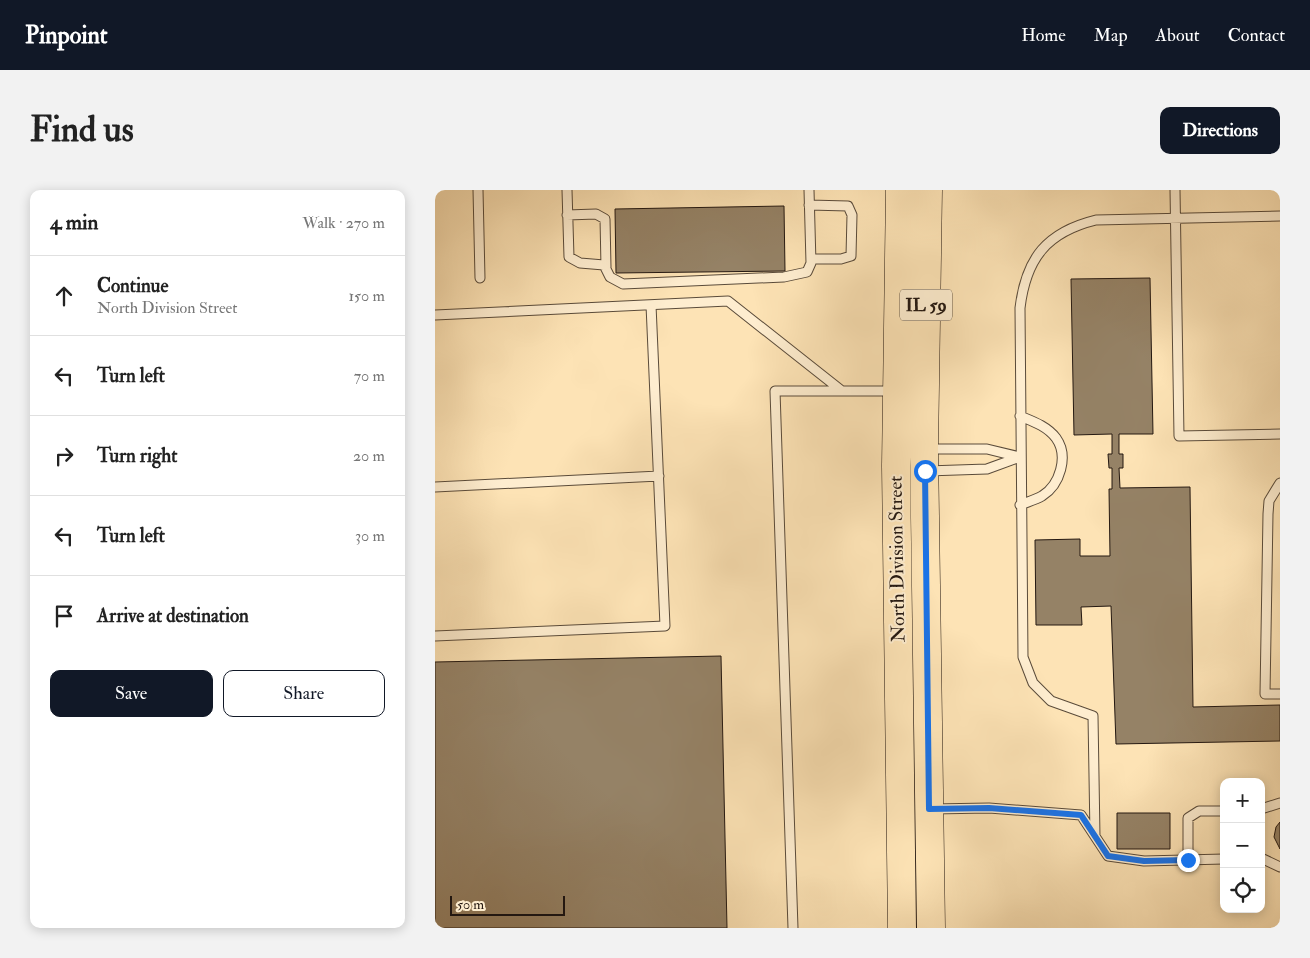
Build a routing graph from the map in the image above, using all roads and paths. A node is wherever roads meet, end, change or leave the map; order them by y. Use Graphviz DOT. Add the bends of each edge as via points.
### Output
graph roads {
  1 [pos="479,190"];
  2 [pos="567,190"];
  3 [pos="809,190"];
  4 [pos="900,190"];
  5 [pos="928,190"];
  6 [pos="1175,190"];
  7 [pos="809,205"];
  8 [pos="567,215"];
  9 [pos="1280,216"];
  10 [pos="1175,218"];
  11 [pos="811,259"];
  12 [pos="606,267"];
  13 [pos="479,278"];
  14 [pos="651,305"];
  15 [pos="435,315"];
  16 [pos="841,391"];
  17 [pos="897,391"];
  18 [pos="1019,416"];
  19 [pos="1280,434"];
  20 [pos="1021,457"];
  21 [pos="924,460"];
  22 [pos="659,476"];
  23 [pos="1280,483"];
  24 [pos="435,487"];
  25 [pos="1020,505"];
  26 [pos="435,636"];
  27 [pos="1280,694"];
  28 [pos="1280,803"];
  29 [pos="1265,808"];
  30 [pos="929,809"];
  31 [pos="1220,810"];
  32 [pos="1095,836"];
  33 [pos="1220,859"];
  34 [pos="1188,860"];
  35 [pos="1265,860"];
  36 [pos="1280,867"];
  37 [pos="793,928"];
  38 [pos="902,928"];
  39 [pos="931,928"];
  1 -- 13 [label="lane"];
  2 -- 8 [label="lane"];
  3 -- 7 [label="lane"];
  4 -- 17 [label="main road, North Division Street / IL 59"];
  5 -- 21 [label="main road, North Division Street / IL 59"];
  6 -- 10 [label="lane"];
  7 -- 11 [label="lane"];
  7 -- 11 [label="lane" via="842,204 848,206 852,216 851,256"];
  8 -- 12 [label="lane" via="569,257 574,261 601,263"];
  8 -- 12 [label="lane" via="596,214 605,218"];
  9 -- 10 [label="lane"];
  10 -- 18 [label="lane" via="1083,223 1052,238 1037,254 1028,270 1019,308"];
  10 -- 19 [label="lane" via="1179,436"];
  11 -- 12 [label="lane" via="807,272 784,277 623,284 611,277"];
  14 -- 15 [label="lane"];
  14 -- 16 [label="lane" via="728,301"];
  14 -- 22 [label="lane"];
  16 -- 17 [label="lane"];
  16 -- 37 [label="lane" via="775,391"];
  17 -- 38 [label="main road, North Division Street / IL 59"];
  18 -- 20 [label="lane"];
  18 -- 25 [label="lane" via="1040,424 1056,439 1063,459 1059,477 1043,496"];
  20 -- 21 [label="lane" via="987,449"];
  20 -- 21 [label="lane" via="987,469"];
  20 -- 25 [label="lane"];
  21 -- 30 [label="main road, North Division Street / IL 59"];
  22 -- 24 [label="lane"];
  22 -- 26 [label="lane" via="665,626"];
  23 -- 27 [label="lane" via="1269,500 1268,514 1265,694"];
  25 -- 32 [label="lane" via="1023,657 1033,683 1051,701 1093,716"];
  28 -- 29 [label="lane"];
  30 -- 32 [label="lane" via="989,808 1081,815"];
  30 -- 39 [label="main road, North Division Street / IL 59"];
  31 -- 34 [label="lane" via="1199,811 1188,818"];
  32 -- 34 [label="lane" via="1108,856 1144,861"];
  33 -- 34 [label="lane"];
  35 -- 36 [label="lane"];
}
